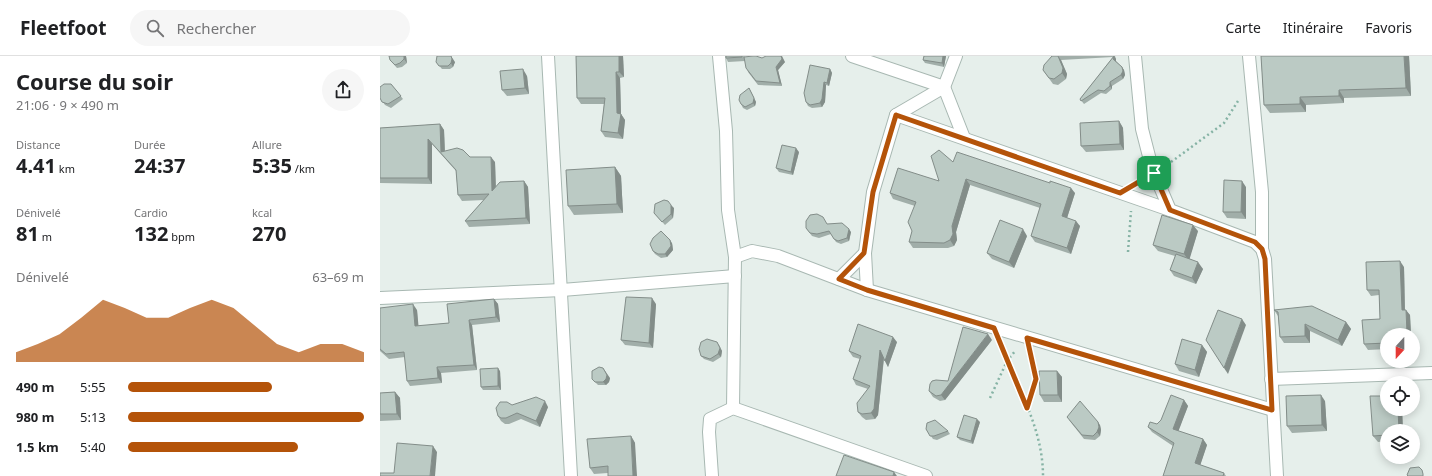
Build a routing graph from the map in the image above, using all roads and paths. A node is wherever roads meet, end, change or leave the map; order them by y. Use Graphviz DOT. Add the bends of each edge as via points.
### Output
graph roads {
  1 [pos="548,56"];
  2 [pos="720,56"];
  3 [pos="852,56"];
  4 [pos="956,56"];
  5 [pos="1135,56"];
  6 [pos="1249,56"];
  7 [pos="1250,81"];
  8 [pos="944,87"];
  9 [pos="896,115"];
  10 [pos="964,138"];
  11 [pos="1154,173"];
  12 [pos="1132,196"];
  13 [pos="1170,210"];
  14 [pos="1262,249"];
  15 [pos="1128,252"];
  16 [pos="864,253"];
  17 [pos="735,257"];
  18 [pos="735,276"];
  19 [pos="839,279"];
  20 [pos="562,290"];
  21 [pos="867,290"];
  22 [pos="380,298"];
  23 [pos="994,328"];
  24 [pos="1027,338"];
  25 [pos="1007,360"];
  26 [pos="1432,373"];
  27 [pos="1271,379"];
  28 [pos="990,398"];
  29 [pos="733,408"];
  30 [pos="1027,408"];
  31 [pos="1272,410"];
  32 [pos="572,476"];
  33 [pos="712,476"];
  34 [pos="926,476"];
  35 [pos="1043,476"];
  36 [pos="1277,476"];
  1 -- 20 [label="street"];
  2 -- 17 [label="street" via="726,131 728,210"];
  3 -- 8 [label="street"];
  4 -- 8 [label="street"];
  5 -- 11 [label="street" via="1142,129"];
  6 -- 7 [label="street"];
  7 -- 11 [label="path" via="1224,123"];
  7 -- 14 [label="street" via="1262,192"];
  8 -- 9 [label="street"];
  8 -- 10 [label="street"];
  9 -- 10 [label="street"];
  9 -- 16 [label="street" via="873,192"];
  10 -- 12 [label="street"];
  11 -- 13 [label="street"];
  12 -- 13 [label="street"];
  12 -- 15 [label="path"];
  13 -- 14 [label="street" via="1255,242"];
  14 -- 27 [label="street" via="1265,259"];
  16 -- 19 [label="street"];
  16 -- 21 [label="street"];
  17 -- 18 [label="street"];
  17 -- 19 [label="street" via="752,251 778,256"];
  18 -- 20 [label="street"];
  18 -- 29 [label="street"];
  19 -- 21 [label="street"];
  20 -- 22 [label="street"];
  20 -- 32 [label="street"];
  21 -- 23 [label="street"];
  23 -- 24 [label="street"];
  23 -- 25 [label="path"];
  24 -- 25 [label="path"];
  24 -- 30 [label="path" via="1036,379"];
  24 -- 31 [label="street"];
  25 -- 28 [label="path"];
  25 -- 30 [label="path"];
  26 -- 27 [label="street"];
  27 -- 31 [label="street"];
  29 -- 33 [label="street" via="710,419"];
  29 -- 34 [label="street"];
  30 -- 35 [label="path" via="1037,433"];
  31 -- 36 [label="street"];
}
